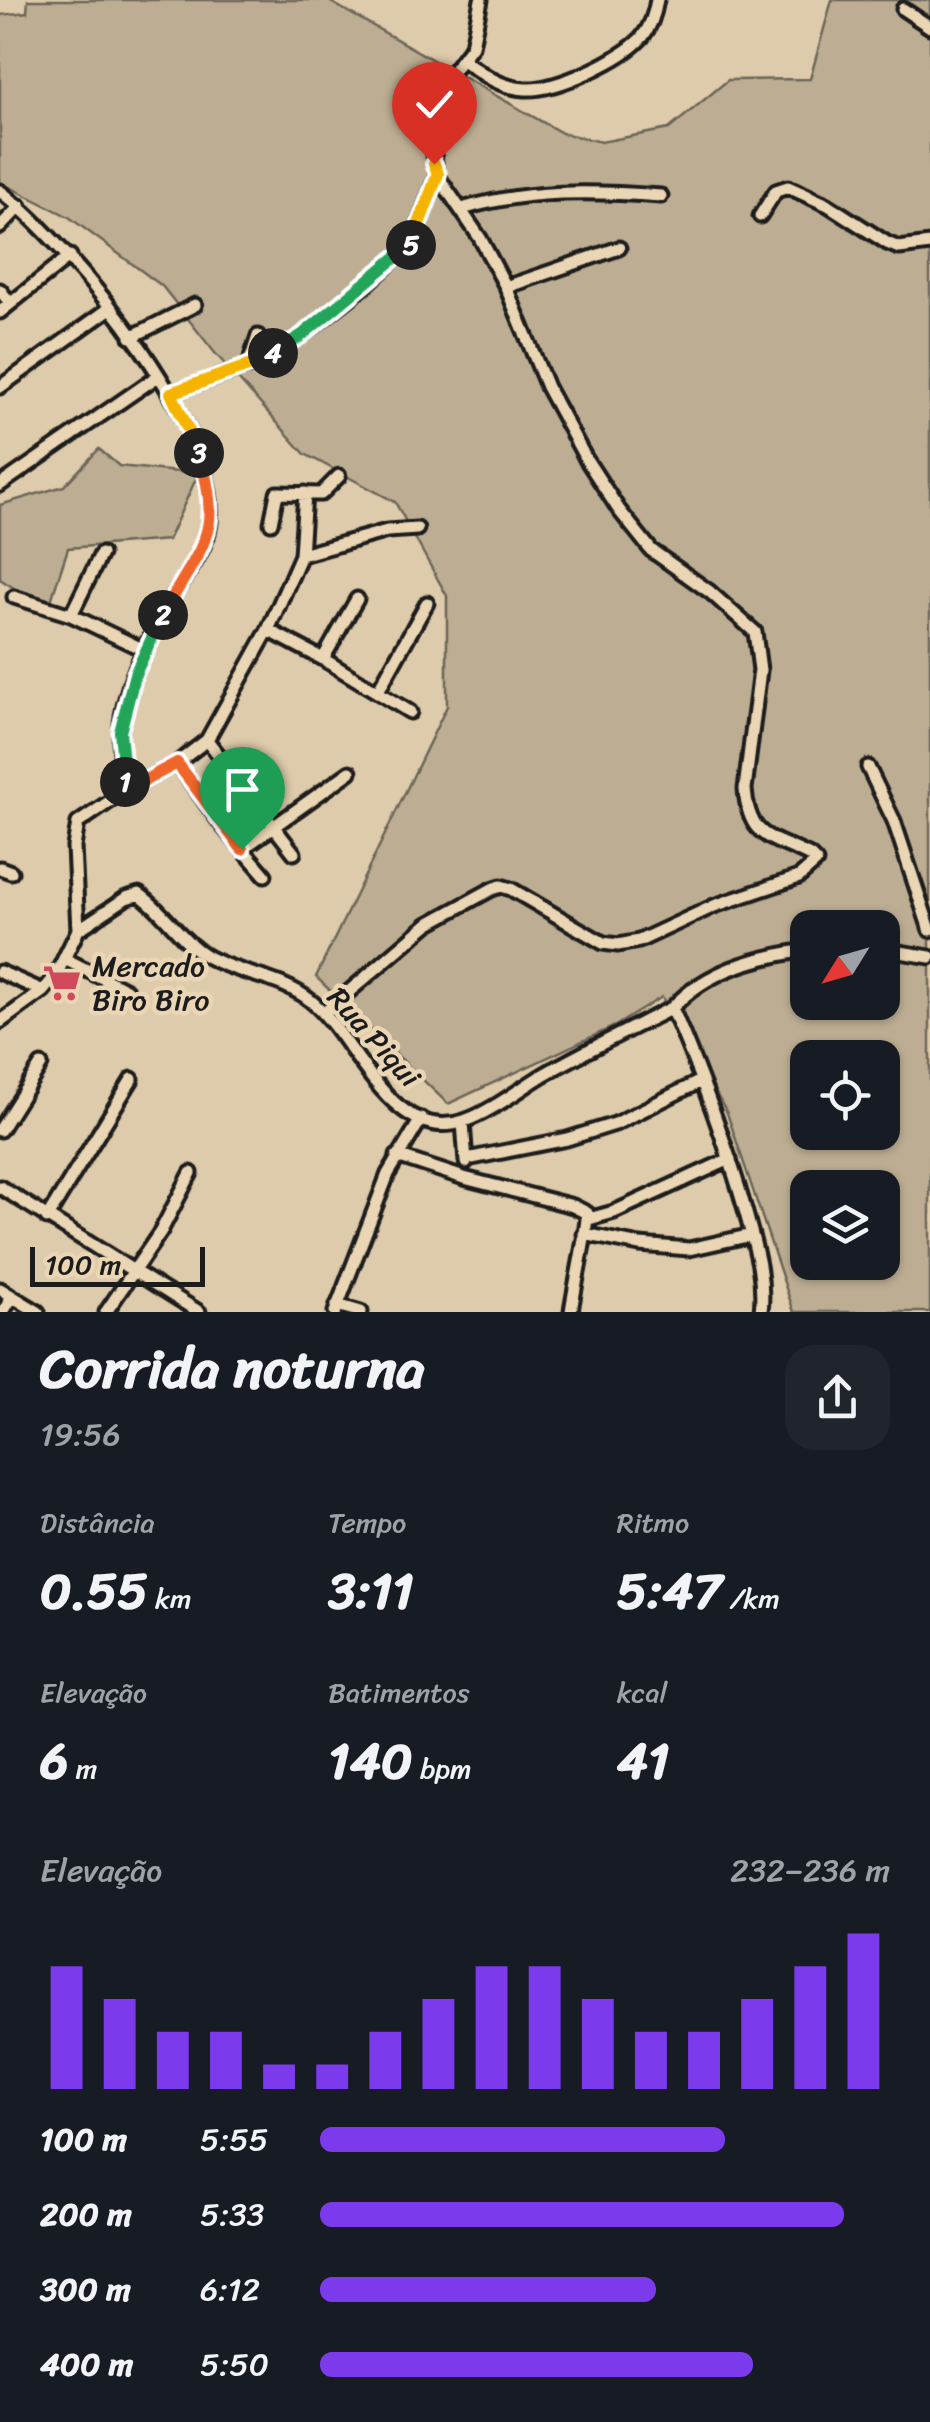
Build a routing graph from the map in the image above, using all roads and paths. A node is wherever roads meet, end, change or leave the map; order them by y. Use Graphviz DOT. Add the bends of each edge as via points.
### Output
graph roads {
  1 [pos="481,0"];
  2 [pos="658,0"];
  3 [pos="903,9"];
  4 [pos="930,26"];
  5 [pos="463,60"];
  6 [pos="438,174"];
  7 [pos="0,191"];
  8 [pos="661,196"];
  9 [pos="20,206"];
  10 [pos="462,208"];
  11 [pos="760,216"];
  12 [pos="0,227"];
  13 [pos="930,244"];
  14 [pos="619,248"];
  15 [pos="70,256"];
  16 [pos="506,287"];
  17 [pos="0,290"];
  18 [pos="194,305"];
  19 [pos="5,307"];
  20 [pos="109,309"];
  21 [pos="130,336"];
  22 [pos="258,336"];
  23 [pos="248,366"];
  24 [pos="158,376"];
  25 [pos="0,387"];
  26 [pos="171,393"];
  27 [pos="339,476"];
  28 [pos="0,485"];
  29 [pos="305,493"];
  30 [pos="271,523"];
  31 [pos="418,529"];
  32 [pos="101,554"];
  33 [pos="301,555"];
  34 [pos="14,597"];
  35 [pos="357,599"];
  36 [pos="427,603"];
  37 [pos="71,615"];
  38 [pos="268,630"];
  39 [pos="144,650"];
  40 [pos="323,658"];
  41 [pos="378,691"];
  42 [pos="410,712"];
  43 [pos="207,740"];
  44 [pos="177,763"];
  45 [pos="868,766"];
  46 [pos="350,772"];
  47 [pos="125,791"];
  48 [pos="274,829"];
  49 [pos="242,849"];
  50 [pos="294,852"];
  51 [pos="264,874"];
  52 [pos="78,930"];
  53 [pos="930,930"];
  54 [pos="900,952"];
  55 [pos="790,954"];
  56 [pos="930,957"];
  57 [pos="65,959"];
  58 [pos="0,972"];
  59 [pos="126,990"];
  60 [pos="43,991"];
  61 [pos="672,1008"];
  62 [pos="324,1013"];
  63 [pos="0,1022"];
  64 [pos="40,1065"];
  65 [pos="132,1079"];
  66 [pos="702,1081"];
  67 [pos="421,1119"];
  68 [pos="463,1122"];
  69 [pos="0,1130"];
  70 [pos="396,1156"];
  71 [pos="467,1159"];
  72 [pos="730,1159"];
  73 [pos="192,1173"];
  74 [pos="464,1178"];
  75 [pos="0,1187"];
  76 [pos="46,1218"];
  77 [pos="589,1219"];
  78 [pos="584,1234"];
  79 [pos="752,1235"];
  80 [pos="132,1272"];
  81 [pos="0,1289"];
  82 [pos="12,1296"];
  83 [pos="336,1308"];
  84 [pos="2,1312"];
  85 [pos="38,1312"];
  86 [pos="106,1312"];
  87 [pos="199,1312"];
  88 [pos="361,1312"];
  89 [pos="571,1312"];
  90 [pos="762,1312"];
  1 -- 5 [label="street"];
  2 -- 5 [label="street" via="642,37 625,51 553,86 506,86"];
  3 -- 4 [label="street"];
  5 -- 6 [label="street" via="442,82 432,114"];
  6 -- 10 [label="street"];
  6 -- 23 [label="street" via="405,251 301,336"];
  7 -- 9 [label="street"];
  8 -- 10 [label="street" via="532,192"];
  9 -- 12 [label="street"];
  9 -- 15 [label="street"];
  10 -- 16 [label="street"];
  11 -- 13 [label="street" via="776,191 788,187 899,248"];
  14 -- 16 [label="street"];
  15 -- 19 [label="street"];
  15 -- 20 [label="street"];
  16 -- 62 [label="street" via="547,387 619,510 651,550 755,632 760,670 746,808 756,830 815,865 618,945 603,943 511,889 492,888 428,924"];
  17 -- 19 [label="street"];
  18 -- 21 [label="street"];
  20 -- 21 [label="street"];
  20 -- 25 [label="street"];
  21 -- 24 [label="street"];
  22 -- 23 [label="street"];
  23 -- 26 [label="street"];
  24 -- 26 [label="street"];
  24 -- 28 [label="street"];
  26 -- 39 [label="street" via="209,486 210,522"];
  27 -- 29 [label="street" via="324,493"];
  29 -- 30 [label="street" via="277,493"];
  29 -- 33 [label="street"];
  31 -- 33 [label="street" via="387,530"];
  32 -- 37 [label="street"];
  33 -- 38 [label="street"];
  34 -- 37 [label="street"];
  35 -- 40 [label="street"];
  36 -- 41 [label="street"];
  37 -- 39 [label="street"];
  38 -- 40 [label="street"];
  38 -- 43 [label="street"];
  39 -- 47 [label="street" via="120,732"];
  40 -- 41 [label="street"];
  41 -- 42 [label="street"];
  43 -- 44 [label="street"];
  43 -- 48 [label="street"];
  44 -- 47 [label="street"];
  44 -- 49 [label="street"];
  45 -- 53 [label="street"];
  46 -- 48 [label="street"];
  47 -- 52 [label="street" via="78,824"];
  48 -- 49 [label="street"];
  48 -- 50 [label="street"];
  49 -- 51 [label="street"];
  52 -- 57 [label="street"];
  52 -- 62 [label="street, Rua Piqui" via="139,894 203,954 296,992"];
  54 -- 56 [label="street"];
  55 -- 61 [label="street" via="734,966"];
  57 -- 59 [label="street"];
  57 -- 60 [label="street"];
  58 -- 60 [label="street"];
  60 -- 63 [label="street"];
  61 -- 66 [label="street"];
  61 -- 68 [label="street"];
  62 -- 67 [label="street, Rua Piqui" via="376,1085"];
  64 -- 69 [label="street"];
  65 -- 76 [label="street"];
  66 -- 71 [label="street" via="615,1124"];
  66 -- 72 [label="street"];
  67 -- 68 [label="street, Rua Piqui"];
  67 -- 70 [label="street"];
  68 -- 71 [label="street"];
  70 -- 74 [label="street"];
  70 -- 83 [label="street"];
  71 -- 74 [label="street"];
  72 -- 77 [label="street"];
  72 -- 79 [label="street"];
  73 -- 80 [label="street"];
  74 -- 77 [label="street" via="582,1209"];
  75 -- 76 [label="street"];
  76 -- 80 [label="street"];
  77 -- 78 [label="street"];
  78 -- 79 [label="street" via="688,1248"];
  78 -- 89 [label="street"];
  79 -- 90 [label="street" via="762,1272"];
  80 -- 86 [label="street"];
  80 -- 87 [label="street"];
  81 -- 82 [label="street"];
  82 -- 84 [label="street"];
  82 -- 85 [label="street"];
  83 -- 88 [label="street"];
}
